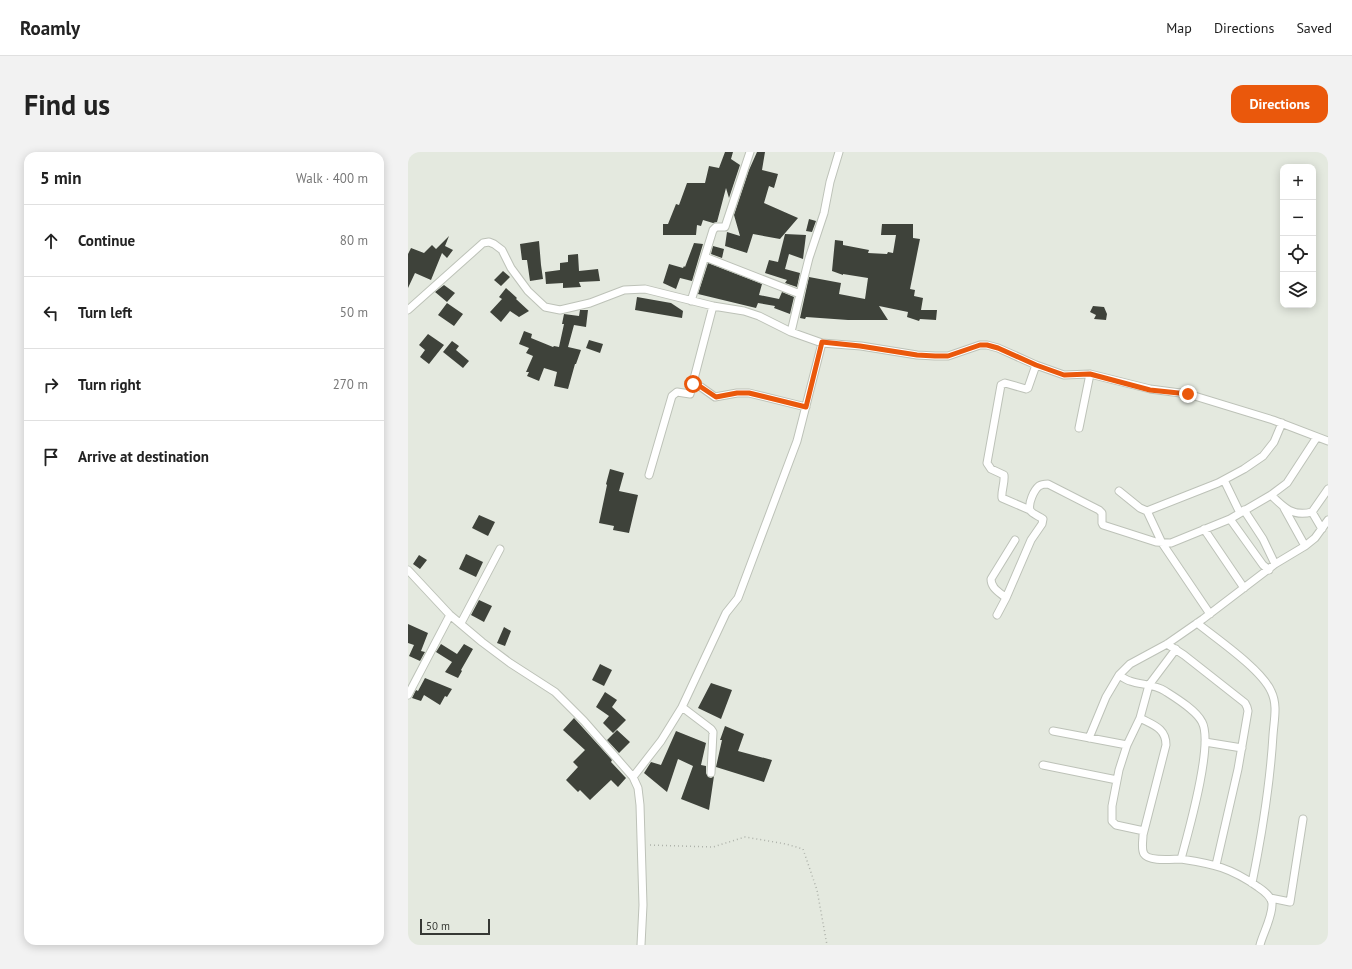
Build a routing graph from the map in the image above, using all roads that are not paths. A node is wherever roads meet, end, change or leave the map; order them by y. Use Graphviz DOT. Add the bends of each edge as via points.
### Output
graph roads {
  1 [pos="750,152"];
  2 [pos="839,152"];
  3 [pos="705,257"];
  4 [pos="800,294"];
  5 [pos="691,301"];
  6 [pos="713,306"];
  7 [pos="408,310"];
  8 [pos="791,332"];
  9 [pos="822,342"];
  10 [pos="1036,365"];
  11 [pos="1090,374"];
  12 [pos="693,384"];
  13 [pos="806,407"];
  14 [pos="1282,423"];
  15 [pos="1079,428"];
  16 [pos="1317,437"];
  17 [pos="1328,441"];
  18 [pos="649,475"];
  19 [pos="1224,480"];
  20 [pos="1328,490"];
  21 [pos="1118,491"];
  22 [pos="1271,495"];
  23 [pos="1284,508"];
  24 [pos="1030,510"];
  25 [pos="1147,511"];
  26 [pos="1242,511"];
  27 [pos="1312,512"];
  28 [pos="1230,519"];
  29 [pos="1328,520"];
  30 [pos="1204,529"];
  31 [pos="1322,529"];
  32 [pos="1014,540"];
  33 [pos="1162,543"];
  34 [pos="1305,546"];
  35 [pos="500,549"];
  36 [pos="1275,564"];
  37 [pos="408,570"];
  38 [pos="1269,570"];
  39 [pos="1244,588"];
  40 [pos="1006,598"];
  41 [pos="1210,614"];
  42 [pos="450,615"];
  43 [pos="997,615"];
  44 [pos="1197,623"];
  45 [pos="462,624"];
  46 [pos="1167,644"];
  47 [pos="1176,650"];
  48 [pos="1119,675"];
  49 [pos="1149,685"];
  50 [pos="408,695"];
  51 [pos="682,706"];
  52 [pos="1140,718"];
  53 [pos="1053,731"];
  54 [pos="1089,738"];
  55 [pos="1205,742"];
  56 [pos="1127,745"];
  57 [pos="1242,748"];
  58 [pos="1043,765"];
  59 [pos="711,773"];
  60 [pos="633,778"];
  61 [pos="1117,780"];
  62 [pos="1303,819"];
  63 [pos="1144,831"];
  64 [pos="1181,860"];
  65 [pos="1216,865"];
  66 [pos="1252,883"];
  67 [pos="1270,898"];
  68 [pos="641,945"];
  69 [pos="1260,945"];
  1 -- 3 [label="street" via="725,227 716,227 713,230"];
  2 -- 4 [label="street"];
  3 -- 4 [label="street"];
  3 -- 5 [label="street"];
  4 -- 8 [label="street"];
  5 -- 6 [label="street"];
  5 -- 7 [label="street" via="645,289 624,290 590,303 560,310 545,307 528,291 511,268 502,250 489,242 484,243"];
  6 -- 8 [label="street" via="759,316"];
  6 -- 12 [label="street"];
  8 -- 9 [label="street"];
  9 -- 10 [label="street" via="935,356 948,356 987,345"];
  9 -- 13 [label="street"];
  10 -- 11 [label="street" via="1064,375"];
  10 -- 24 [label="street" via="1028,388 1005,383 1001,385 987,463 991,469 1004,475 1002,498"];
  11 -- 14 [label="street" via="1150,390 1188,394"];
  11 -- 15 [label="street"];
  12 -- 13 [label="street" via="716,397 749,393"];
  12 -- 18 [label="street" via="689,395 677,392 672,396"];
  13 -- 51 [label="street" via="797,441 738,598 726,613"];
  14 -- 16 [label="street"];
  14 -- 19 [label="street" via="1274,442 1263,456"];
  16 -- 17 [label="street"];
  16 -- 22 [label="street" via="1287,483"];
  19 -- 25 [label="street"];
  19 -- 26 [label="street"];
  20 -- 27 [label="street"];
  21 -- 25 [label="street"];
  22 -- 23 [label="street"];
  22 -- 26 [label="street"];
  23 -- 27 [label="street" via="1298,514"];
  23 -- 34 [label="street"];
  24 -- 33 [label="street" via="1030,502 1037,487 1048,484 1099,510 1102,513 1103,525"];
  24 -- 40 [label="street" via="1042,517 1043,521 1031,540"];
  25 -- 33 [label="street"];
  26 -- 28 [label="street"];
  26 -- 36 [label="street" via="1263,539"];
  27 -- 31 [label="street"];
  28 -- 30 [label="street"];
  28 -- 38 [label="street"];
  29 -- 31 [label="street"];
  30 -- 33 [label="street" via="1171,543"];
  30 -- 39 [label="street"];
  31 -- 34 [label="street"];
  32 -- 40 [label="street" via="991,579 994,588"];
  33 -- 41 [label="street"];
  34 -- 36 [label="street"];
  35 -- 45 [label="street"];
  36 -- 38 [label="street"];
  37 -- 42 [label="street"];
  38 -- 39 [label="street"];
  39 -- 41 [label="street"];
  40 -- 43 [label="street"];
  41 -- 44 [label="street"];
  42 -- 45 [label="street"];
  42 -- 50 [label="street"];
  44 -- 46 [label="street"];
  44 -- 66 [label="street" via="1259,674 1276,702 1266,805"];
  45 -- 60 [label="street" via="482,642 555,692"];
  46 -- 47 [label="street"];
  46 -- 48 [label="street" via="1130,664"];
  47 -- 49 [label="street"];
  47 -- 57 [label="street" via="1248,706"];
  48 -- 49 [label="street" via="1129,681"];
  48 -- 54 [label="street" via="1106,697"];
  49 -- 52 [label="street"];
  49 -- 55 [label="street" via="1177,698 1198,716 1203,723"];
  51 -- 59 [label="street" via="713,732"];
  51 -- 60 [label="street" via="661,741"];
  52 -- 56 [label="street"];
  52 -- 63 [label="street" via="1159,728 1166,737"];
  53 -- 54 [label="street"];
  54 -- 56 [label="street"];
  55 -- 57 [label="street"];
  55 -- 64 [label="street" via="1205,756"];
  56 -- 61 [label="street"];
  57 -- 65 [label="street"];
  58 -- 61 [label="street"];
  60 -- 68 [label="street" via="638,788 642,845"];
  61 -- 63 [label="street" via="1112,821 1116,825"];
  62 -- 67 [label="street" via="1290,902"];
  63 -- 64 [label="street" via="1142,848 1143,854 1148,858"];
  64 -- 65 [label="street"];
  65 -- 66 [label="street" via="1237,873"];
  66 -- 67 [label="street"];
  67 -- 69 [label="street" via="1271,911"];
}
